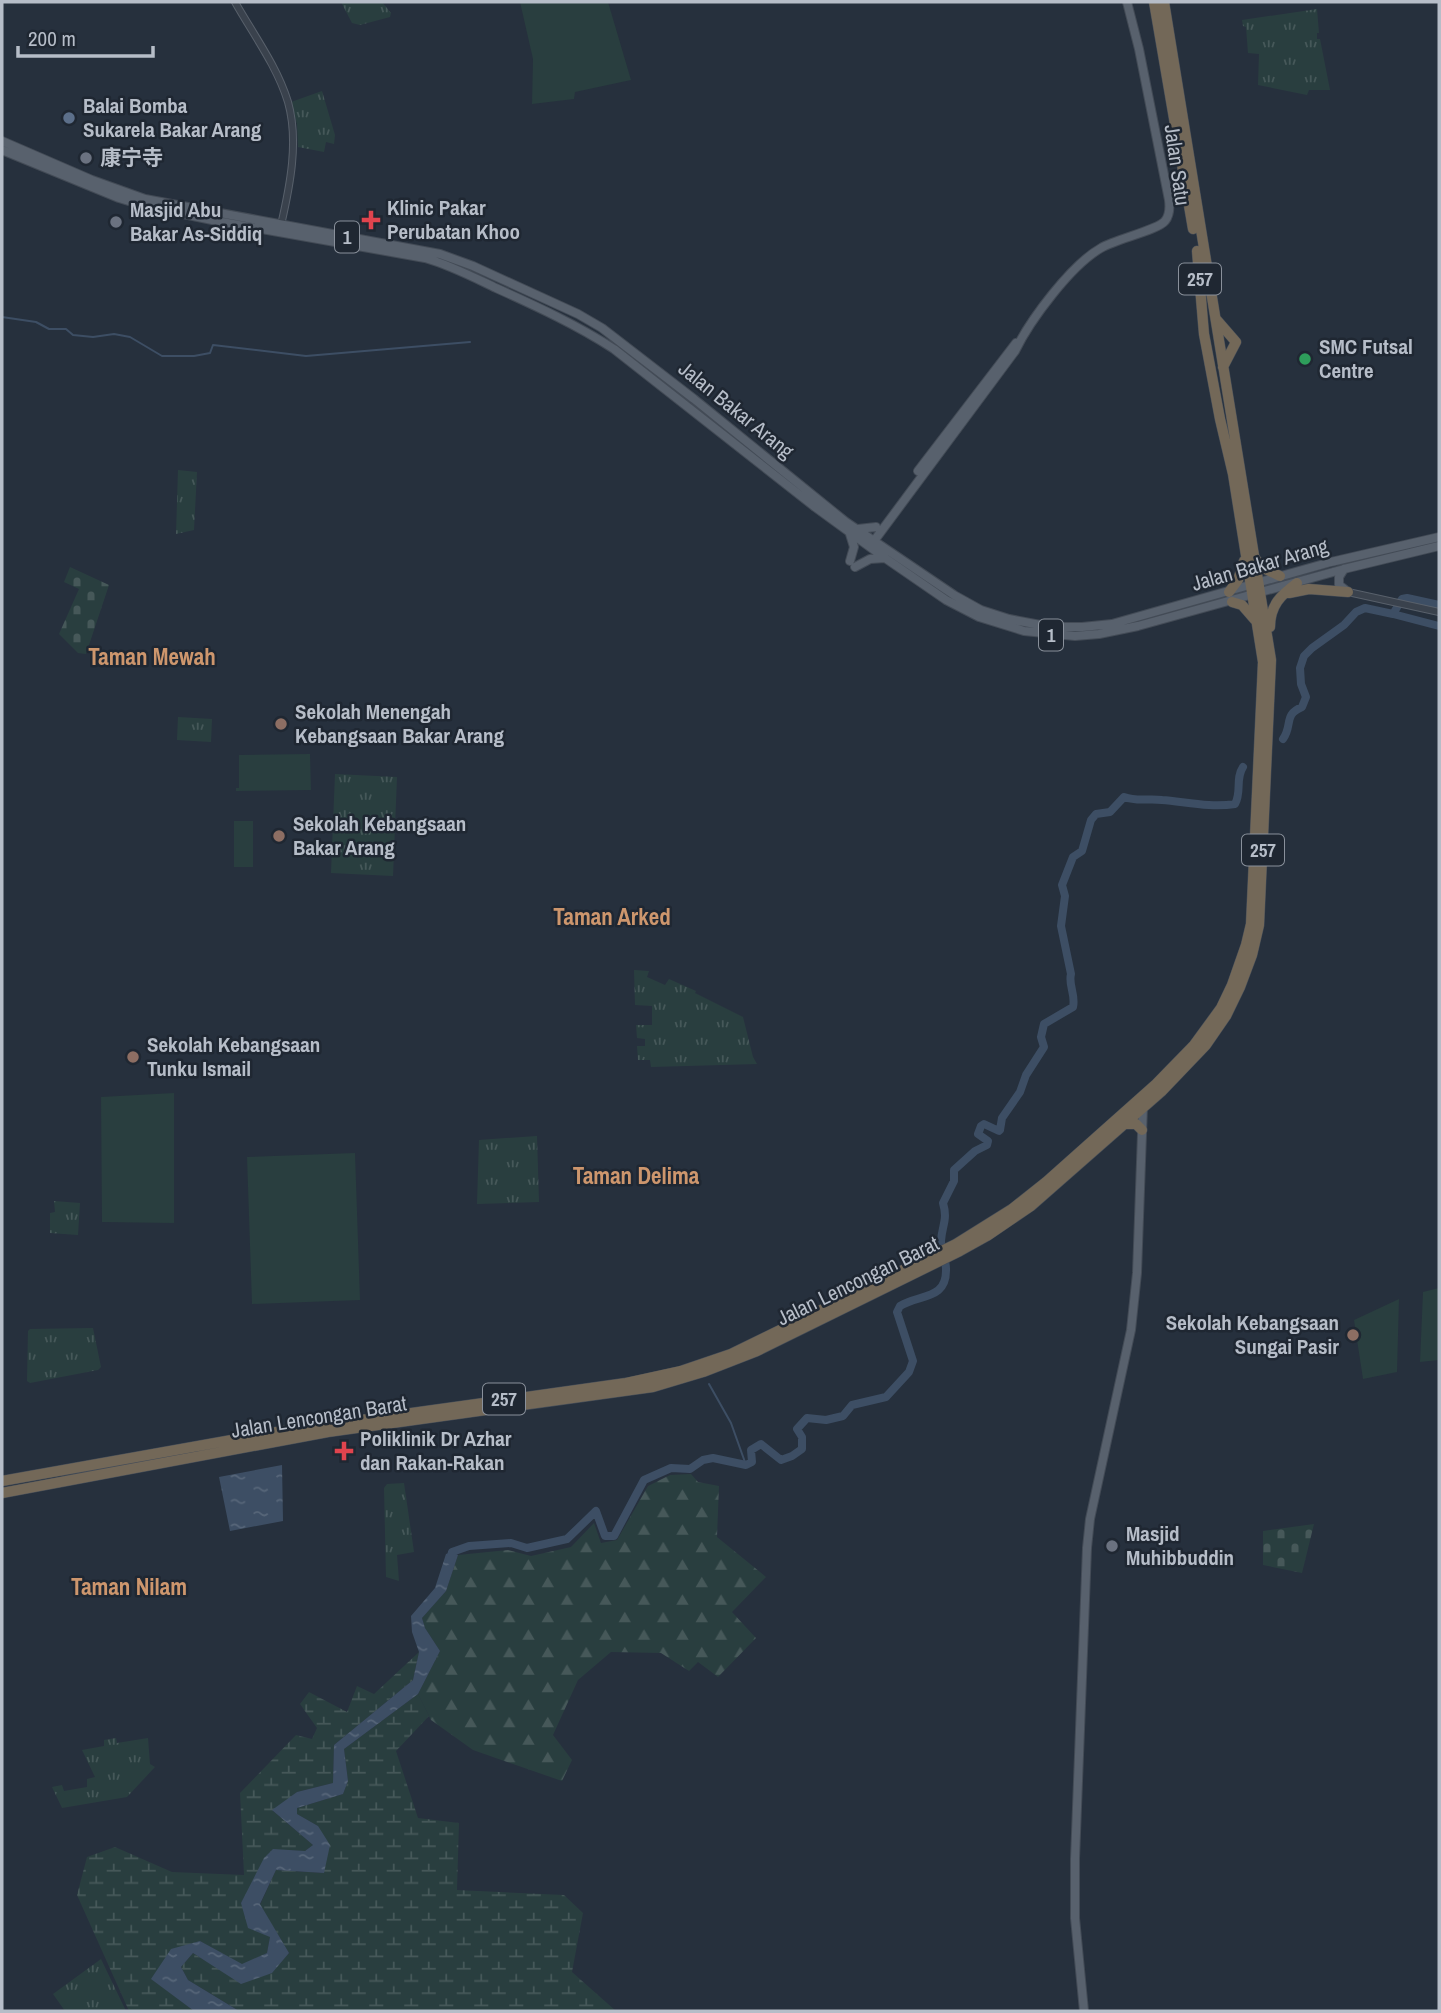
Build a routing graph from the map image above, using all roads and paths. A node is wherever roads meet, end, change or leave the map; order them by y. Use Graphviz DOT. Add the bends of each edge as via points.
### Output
graph roads {
  1 [pos="235,2"];
  2 [pos="1127,2"];
  3 [pos="1132,2"];
  4 [pos="1153,2"];
  5 [pos="1164,2"];
  6 [pos="1139,49"];
  7 [pos="2,141"];
  8 [pos="2,150"];
  9 [pos="281,225"];
  10 [pos="1198,258"];
  11 [pos="483,271"];
  12 [pos="479,280"];
  13 [pos="1214,316"];
  14 [pos="1219,344"];
  15 [pos="1223,367"];
  16 [pos="1220,419"];
  17 [pos="879,527"];
  18 [pos="854,531"];
  19 [pos="1439,537"];
  20 [pos="869,542"];
  21 [pos="1439,546"];
  22 [pos="884,547"];
  23 [pos="1249,556"];
  24 [pos="885,558"];
  25 [pos="1344,569"];
  26 [pos="1280,576"];
  27 [pos="1317,577"];
  28 [pos="1297,583"];
  29 [pos="1255,590"];
  30 [pos="1348,592"];
  31 [pos="1281,596"];
  32 [pos="1231,597"];
  33 [pos="1439,612"];
  34 [pos="1256,623"];
  35 [pos="1270,650"];
  36 [pos="1143,1101"];
  37 [pos="1122,1124"];
  38 [pos="1142,1130"];
  39 [pos="958,1247"];
  40 [pos="938,1258"];
  41 [pos="2,1481"];
  42 [pos="2,1493"];
  43 [pos="1084,2011"];
  1 -- 9 [label="street" via="289,104 293,149"];
  2 -- 6 [label="main road, Jalan Satu"];
  3 -- 6 [label="main road, Jalan Satu"];
  4 -- 10 [label="highway, 257"];
  5 -- 13 [label="highway, 257"];
  6 -- 17 [label="main road, Jalan Satu" via="1169,200 1168,216 1160,225 1098,249 1079,265"];
  7 -- 9 [label="main road, Jalan Bakar Arang / 1" via="145,199"];
  8 -- 12 [label="main road, Jalan Bakar Arang / 1" via="145,206 425,258"];
  9 -- 11 [label="main road, Jalan Bakar Arang / 1" via="437,253"];
  10 -- 14 [label="highway" via="1211,335"];
  10 -- 16 [label="highway, 257" via="1204,334"];
  11 -- 12 [label="main road"];
  11 -- 18 [label="main road, Jalan Bakar Arang / 1" via="602,328"];
  12 -- 18 [label="main road, Jalan Bakar Arang / 1" via="614,349"];
  13 -- 14 [label="highway, 257"];
  13 -- 15 [label="highway" via="1236,342"];
  14 -- 15 [label="highway, 257"];
  14 -- 16 [label="highway" via="1215,359"];
  15 -- 23 [label="highway, 257"];
  16 -- 23 [label="highway, 257"];
  17 -- 18 [label="main road"];
  17 -- 20 [label="main road, Jalan Satu"];
  17 -- 22 [label="main road"];
  18 -- 20 [label="main road, Jalan Bakar Arang / 1"];
  18 -- 24 [label="main road" via="853,564"];
  19 -- 26 [label="main road, Jalan Bakar Arang / 1"];
  20 -- 22 [label="main road, Jalan Bakar Arang / 1"];
  20 -- 24 [label="main road, Jalan Bakar Arang / 1"];
  21 -- 25 [label="main road, Jalan Bakar Arang / 1"];
  22 -- 32 [label="main road, Jalan Bakar Arang / 1" via="981,610 1051,627 1112,624"];
  23 -- 26 [label="highway"];
  23 -- 29 [label="highway, 257"];
  23 -- 32 [label="highway"];
  24 -- 32 [label="main road, Jalan Bakar Arang / 1" via="979,617 1047,635 1099,634"];
  25 -- 27 [label="main road, Jalan Bakar Arang / 1"];
  25 -- 30 [label="main road" via="1339,585"];
  26 -- 29 [label="main road, Jalan Bakar Arang / 1"];
  27 -- 28 [label="main road, Jalan Bakar Arang / 1"];
  27 -- 30 [label="main road"];
  28 -- 29 [label="main road, Jalan Bakar Arang / 1"];
  28 -- 31 [label="highway"];
  29 -- 32 [label="main road, Jalan Bakar Arang / 1"];
  29 -- 34 [label="highway, Jalan Lencongan Barat / 257"];
  29 -- 35 [label="highway, Jalan Lencongan Barat / 257"];
  30 -- 31 [label="highway" via="1301,589"];
  30 -- 33 [label="street"];
  31 -- 35 [label="highway" via="1270,616"];
  32 -- 34 [label="highway"];
  34 -- 36 [label="highway, Jalan Lencongan Barat / 257" via="1263,662 1254,894 1246,945 1221,1008"];
  35 -- 36 [label="highway, Jalan Lencongan Barat / 257" via="1261,896 1252,955 1226,1016 1206,1045 1191,1064"];
  36 -- 37 [label="highway, Jalan Lencongan Barat / 257"];
  36 -- 38 [label="main road"];
  36 -- 39 [label="highway, Jalan Lencongan Barat / 257" via="1012,1209"];
  37 -- 38 [label="highway" via="1136,1124"];
  37 -- 39 [label="highway, Jalan Lencongan Barat / 257" via="1031,1206 988,1236"];
  38 -- 43 [label="main road" via="1131,1330 1087,1548 1075,1859"];
  39 -- 40 [label="highway, Jalan Lencongan Barat / 257"];
  40 -- 41 [label="highway, Jalan Lencongan Barat / 257" via="731,1354 654,1377 282,1431"];
  40 -- 42 [label="highway, Jalan Lencongan Barat / 257" via="757,1352 653,1387 328,1432"];
}
